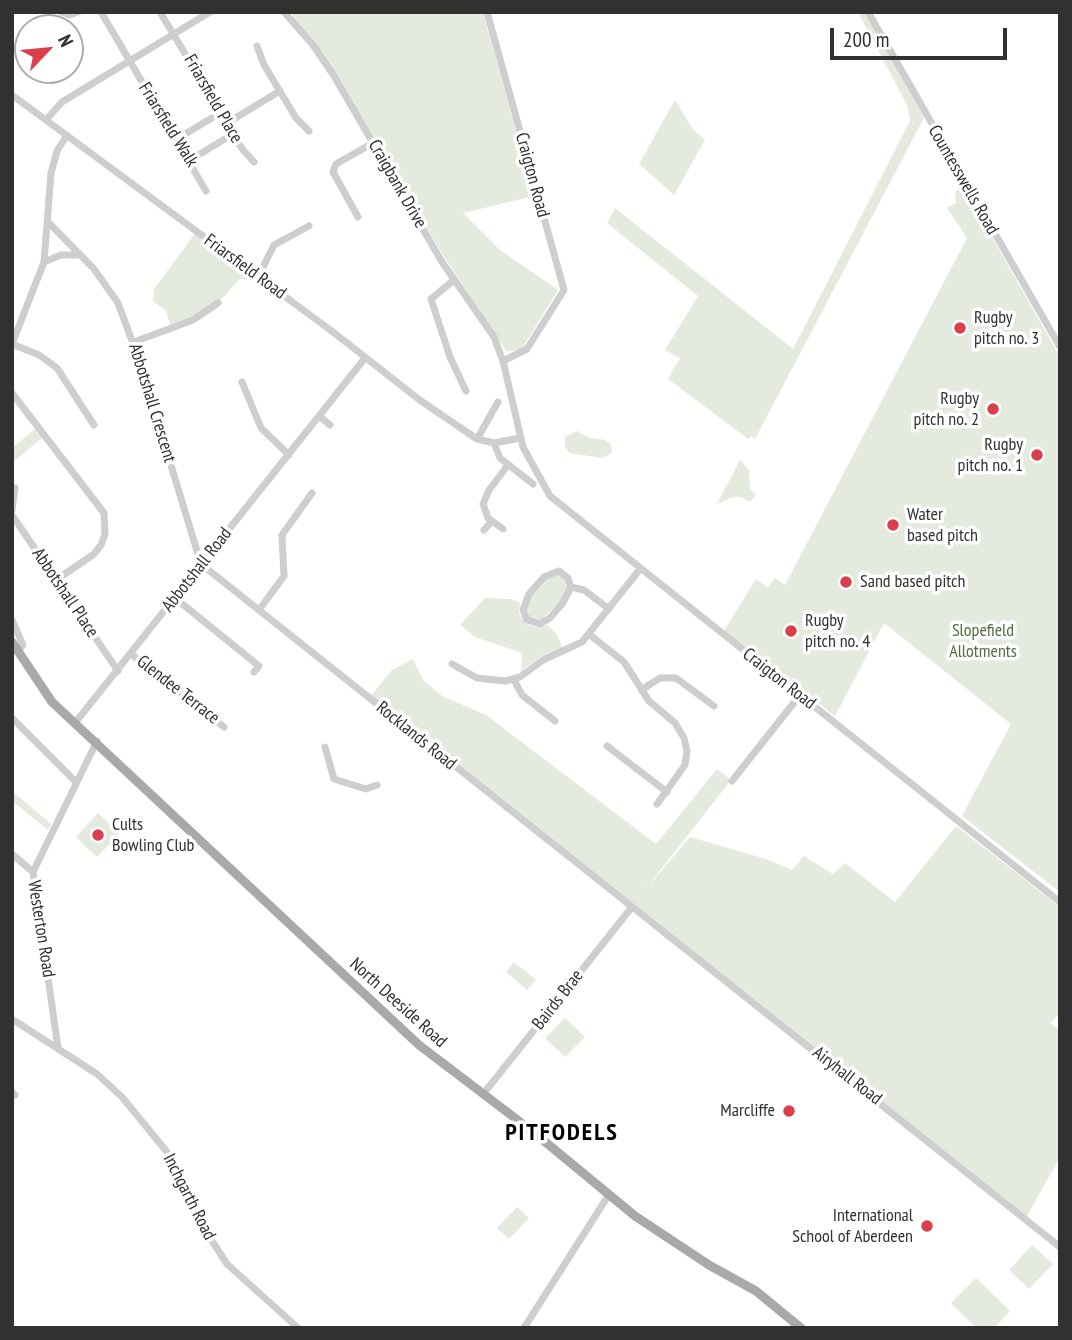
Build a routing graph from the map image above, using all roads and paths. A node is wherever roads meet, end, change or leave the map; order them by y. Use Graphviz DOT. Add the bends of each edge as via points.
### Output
graph roads {
  1 [pos="61,12"];
  2 [pos="78,12"];
  3 [pos="101,12"];
  4 [pos="160,12"];
  5 [pos="210,12"];
  6 [pos="284,12"];
  7 [pos="487,12"];
  8 [pos="868,12"];
  9 [pos="174,34"];
  10 [pos="257,46"];
  11 [pos="130,61"];
  12 [pos="281,91"];
  13 [pos="12,95"];
  14 [pos="220,113"];
  15 [pos="46,120"];
  16 [pos="227,124"];
  17 [pos="309,131"];
  18 [pos="233,134"];
  19 [pos="66,135"];
  20 [pos="177,139"];
  21 [pos="373,143"];
  22 [pos="190,160"];
  23 [pos="254,162"];
  24 [pos="206,191"];
  25 [pos="360,201"];
  26 [pos="352,206"];
  27 [pos="358,217"];
  28 [pos="48,222"];
  29 [pos="309,226"];
  30 [pos="79,255"];
  31 [pos="44,262"];
  32 [pos="258,277"];
  33 [pos="454,280"];
  34 [pos="218,303"];
  35 [pos="134,342"];
  36 [pos="12,344"];
  37 [pos="1060,347"];
  38 [pos="366,358"];
  39 [pos="503,361"];
  40 [pos="472,381"];
  41 [pos="242,382"];
  42 [pos="12,393"];
  43 [pos="498,402"];
  44 [pos="493,411"];
  45 [pos="319,416"];
  46 [pos="501,417"];
  47 [pos="94,425"];
  48 [pos="330,425"];
  49 [pos="520,438"];
  50 [pos="477,439"];
  51 [pos="494,443"];
  52 [pos="289,454"];
  53 [pos="509,466"];
  54 [pos="533,484"];
  55 [pos="15,488"];
  56 [pos="312,493"];
  57 [pos="12,510"];
  58 [pos="12,515"];
  59 [pos="492,521"];
  60 [pos="502,529"];
  61 [pos="484,530"];
  62 [pos="201,564"];
  63 [pos="640,569"];
  64 [pos="56,580"];
  65 [pos="570,587"];
  66 [pos="175,598"];
  67 [pos="609,609"];
  68 [pos="259,610"];
  69 [pos="12,620"];
  70 [pos="590,635"];
  71 [pos="12,642"];
  72 [pos="18,651"];
  73 [pos="131,654"];
  74 [pos="452,664"];
  75 [pos="118,670"];
  76 [pos="254,672"];
  77 [pos="514,680"];
  78 [pos="709,688"];
  79 [pos="641,690"];
  80 [pos="800,695"];
  81 [pos="702,696"];
  82 [pos="714,706"];
  83 [pos="12,718"];
  84 [pos="555,721"];
  85 [pos="75,723"];
  86 [pos="224,726"];
  87 [pos="97,741"];
  88 [pos="607,746"];
  89 [pos="325,747"];
  90 [pos="627,747"];
  91 [pos="620,756"];
  92 [pos="732,781"];
  93 [pos="76,782"];
  94 [pos="377,785"];
  95 [pos="667,792"];
  96 [pos="657,804"];
  97 [pos="12,855"];
  98 [pos="33,872"];
  99 [pos="1060,902"];
  100 [pos="632,907"];
  101 [pos="12,1019"];
  102 [pos="58,1048"];
  103 [pos="484,1093"];
  104 [pos="608,1196"];
  105 [pos="1058,1242"];
  106 [pos="525,1326"];
  107 [pos="298,1328"];
  108 [pos="801,1328"];
  1 -- 2 [label="street"];
  3 -- 11 [label="street, Friarsfield Walk"];
  4 -- 9 [label="street, Friarsfield Place"];
  5 -- 9 [label="street"];
  6 -- 21 [label="street, Craigbank Drive" via="313,45"];
  7 -- 39 [label="street, Craigton Road" via="564,290 527,349"];
  8 -- 37 [label="street, Countesswells Road"];
  9 -- 11 [label="street"];
  9 -- 14 [label="street, Friarsfield Place"];
  10 -- 12 [label="street"];
  11 -- 15 [label="street" via="62,102"];
  11 -- 20 [label="street, Friarsfield Walk"];
  12 -- 16 [label="street"];
  12 -- 17 [label="street"];
  13 -- 15 [label="street, Friarsfield Road"];
  14 -- 16 [label="street, Friarsfield Place"];
  14 -- 20 [label="street"];
  15 -- 19 [label="street, Friarsfield Road"];
  16 -- 18 [label="street, Friarsfield Place"];
  18 -- 22 [label="street"];
  18 -- 23 [label="street, Friarsfield Place"];
  19 -- 28 [label="street" via="53,161"];
  19 -- 32 [label="street, Friarsfield Road"];
  20 -- 22 [label="street, Friarsfield Walk"];
  21 -- 26 [label="street" via="334,167"];
  21 -- 33 [label="street, Craigbank Drive"];
  22 -- 24 [label="street, Friarsfield Walk"];
  25 -- 26 [label="street"];
  26 -- 27 [label="street"];
  28 -- 30 [label="street, Abbotshall Crescent"];
  28 -- 31 [label="street"];
  29 -- 32 [label="street" via="275,244"];
  30 -- 31 [label="street" via="61,255"];
  30 -- 35 [label="street, Abbotshall Crescent" via="114,295"];
  31 -- 36 [label="street"];
  32 -- 38 [label="street, Friarsfield Road"];
  33 -- 39 [label="street, Craigbank Drive" via="494,337"];
  33 -- 40 [label="street" via="431,299 464,388"];
  34 -- 35 [label="street" via="194,320"];
  35 -- 62 [label="street, Abbotshall Crescent"];
  36 -- 47 [label="street" via="57,369"];
  38 -- 45 [label="street, Abbotshall Road"];
  38 -- 50 [label="street, Friarsfield Road"];
  39 -- 49 [label="street, Craigton Road"];
  41 -- 52 [label="street" via="261,428"];
  42 -- 64 [label="street" via="104,513 101,545"];
  43 -- 44 [label="street"];
  44 -- 46 [label="street"];
  44 -- 50 [label="street"];
  45 -- 48 [label="street"];
  45 -- 52 [label="street, Abbotshall Road"];
  49 -- 51 [label="street"];
  49 -- 63 [label="street, Craigton Road" via="550,496"];
  50 -- 51 [label="street"];
  51 -- 53 [label="street"];
  52 -- 62 [label="street, Abbotshall Road"];
  53 -- 54 [label="street"];
  53 -- 59 [label="street" via="485,497 485,511"];
  55 -- 57 [label="street"];
  56 -- 68 [label="street" via="282,535 284,576"];
  58 -- 64 [label="street, Abbotshall Place"];
  59 -- 60 [label="street"];
  59 -- 61 [label="street"];
  62 -- 66 [label="street, Abbotshall Road"];
  62 -- 68 [label="street, Rocklands Road"];
  63 -- 67 [label="street"];
  63 -- 80 [label="street, Craigton Road"];
  64 -- 75 [label="street, Abbotshall Place"];
  65 -- 65 [label="street" via="564,573 544,577 524,604 527,620 540,624 550,618"];
  65 -- 67 [label="street" via="584,590"];
  66 -- 73 [label="street, Abbotshall Road"];
  66 -- 76 [label="street" via="259,666"];
  67 -- 70 [label="street"];
  68 -- 100 [label="street, Rocklands Road"];
  69 -- 72 [label="street, North Deeside Road" via="23,645"];
  70 -- 77 [label="street"];
  70 -- 79 [label="street" via="624,662"];
  71 -- 72 [label="main road, North Deeside Road"];
  72 -- 85 [label="main road, North Deeside Road" via="40,687"];
  73 -- 75 [label="street, Abbotshall Road"];
  73 -- 86 [label="street, Glendee Terrace"];
  74 -- 77 [label="street" via="477,678"];
  75 -- 85 [label="street, Abbotshall Road"];
  77 -- 84 [label="street" via="522,695"];
  78 -- 81 [label="street"];
  79 -- 81 [label="street" via="660,678 676,678"];
  79 -- 95 [label="street" via="684,738 685,765"];
  80 -- 92 [label="street"];
  80 -- 99 [label="street, Craigton Road"];
  81 -- 82 [label="street"];
  83 -- 93 [label="street"];
  85 -- 87 [label="main road, North Deeside Road"];
  87 -- 93 [label="street, Westerton Road"];
  87 -- 103 [label="main road, North Deeside Road" via="383,1013"];
  88 -- 91 [label="street"];
  89 -- 94 [label="street" via="334,779 366,789"];
  90 -- 91 [label="street"];
  91 -- 95 [label="street"];
  93 -- 98 [label="street, Westerton Road"];
  95 -- 96 [label="street"];
  97 -- 98 [label="street"];
  98 -- 102 [label="street, Westerton Road"];
  100 -- 103 [label="street, Bairds Brae"];
  100 -- 105 [label="street, Airyhall Road"];
  101 -- 102 [label="street, Inchgarth Road"];
  102 -- 107 [label="street, Inchgarth Road" via="122,1097 167,1152 200,1222 227,1264"];
  103 -- 104 [label="main road, North Deeside Road"];
  104 -- 106 [label="street"];
  104 -- 108 [label="main road, North Deeside Road" via="670,1241 756,1290"];
}
